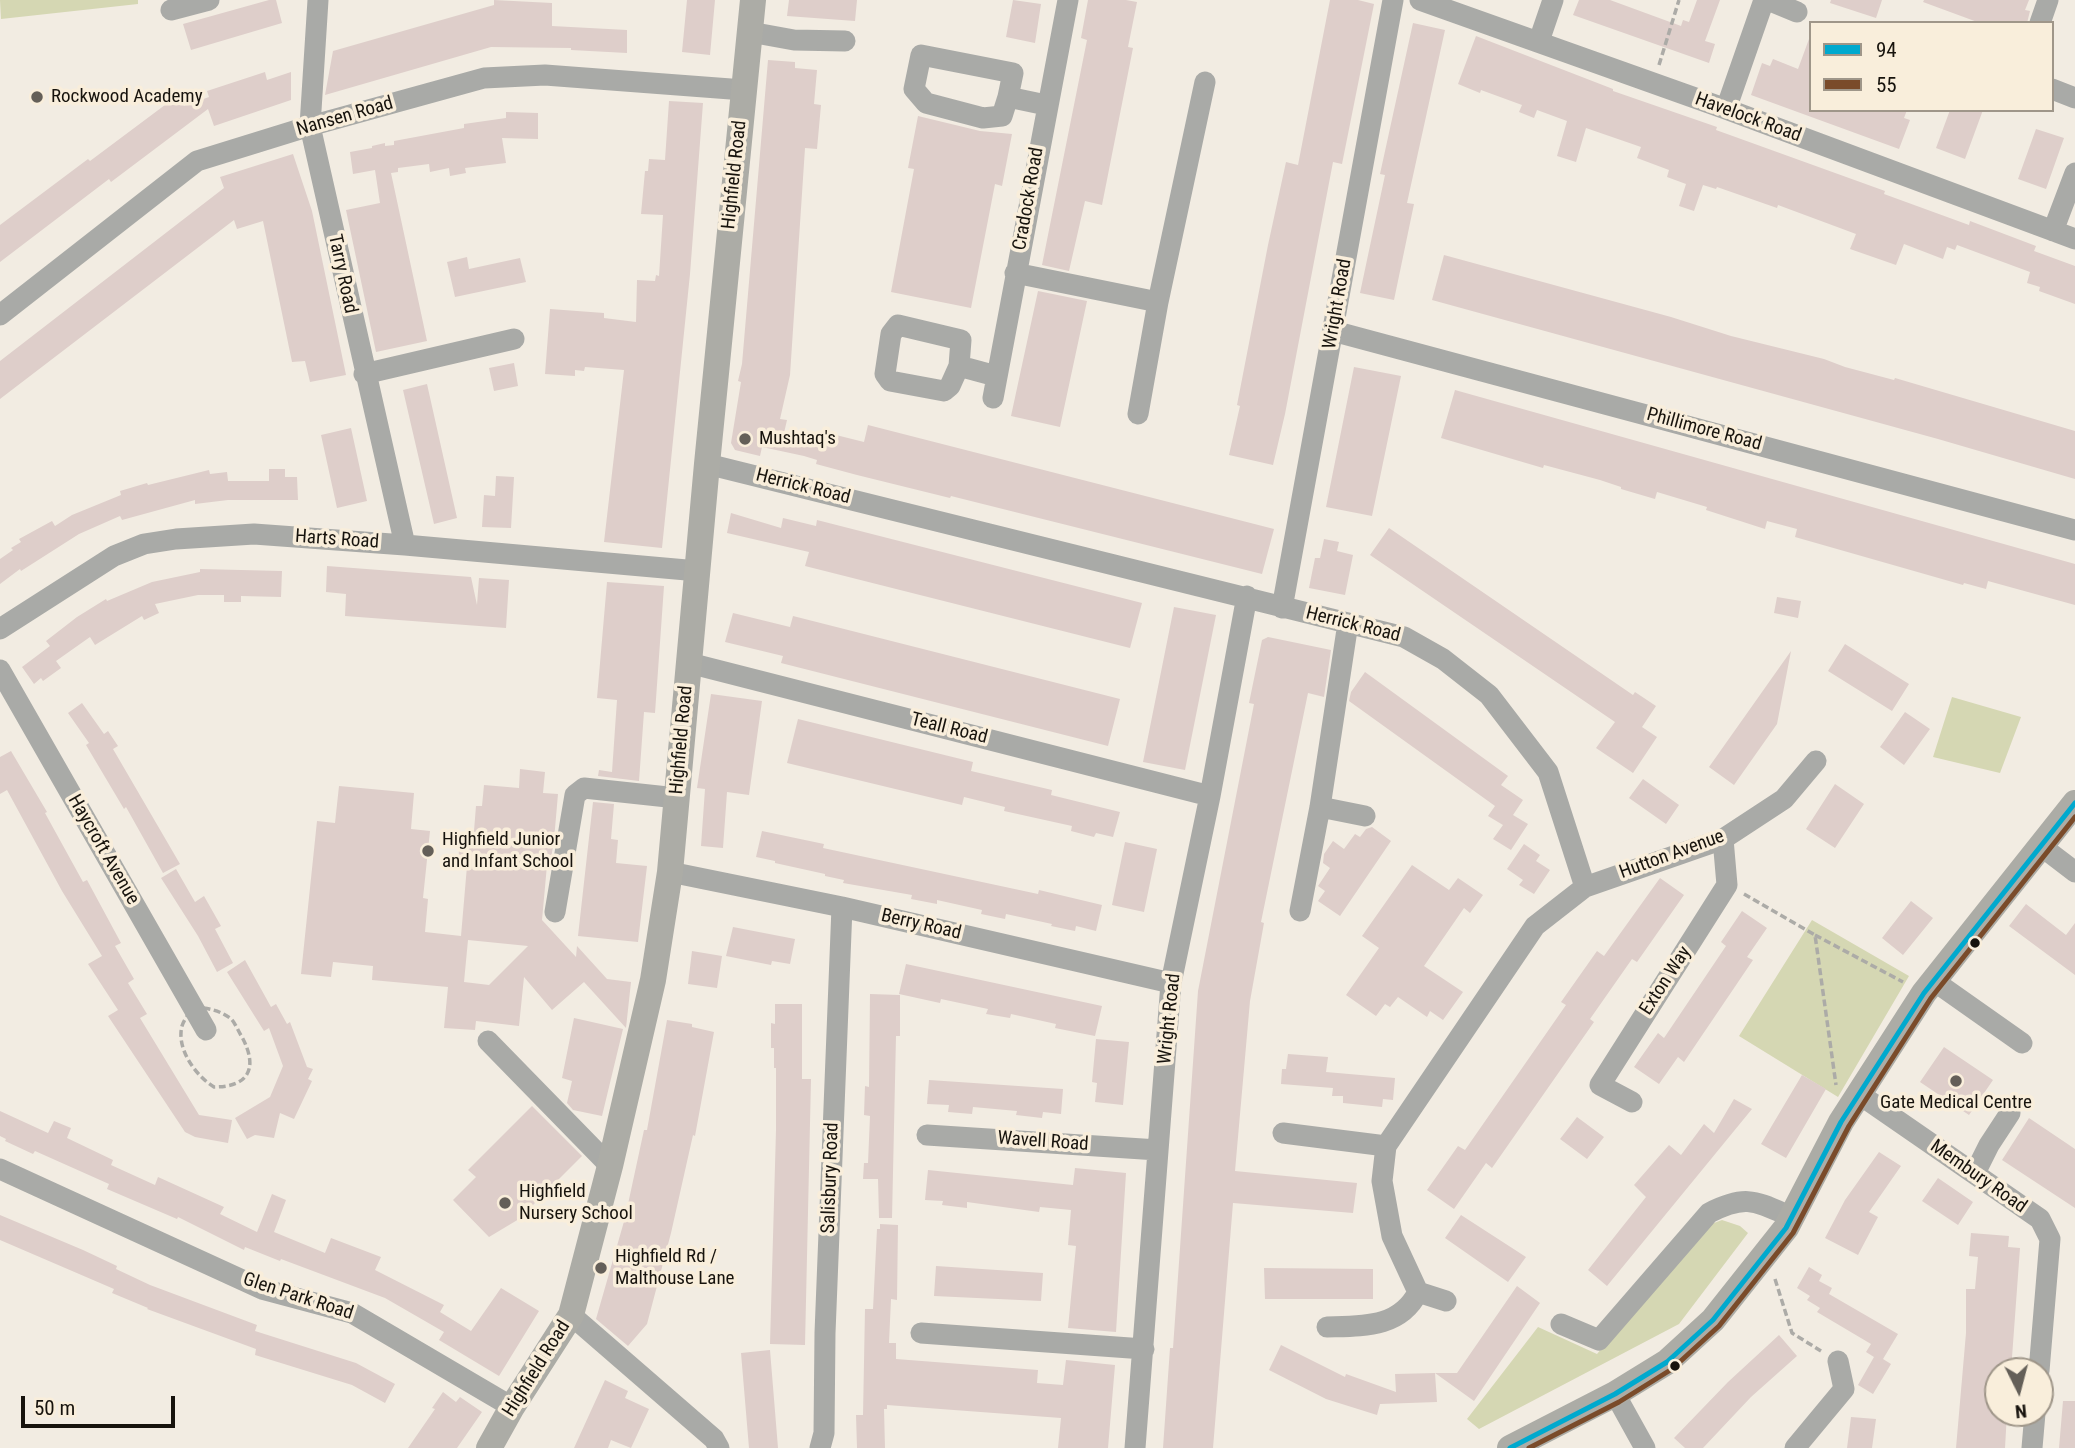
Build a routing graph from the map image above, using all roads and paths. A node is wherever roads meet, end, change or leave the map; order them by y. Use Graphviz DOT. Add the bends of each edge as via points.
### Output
graph roads {
  1 [pos="209,0"];
  2 [pos="318,0"];
  3 [pos="753,0"];
  4 [pos="1068,0"];
  5 [pos="1393,0"];
  6 [pos="1420,0"];
  7 [pos="1553,0"];
  8 [pos="1679,0"];
  9 [pos="1766,0"];
  10 [pos="2048,0"];
  11 [pos="171,10"];
  12 [pos="1797,12"];
  13 [pos="2041,21"];
  14 [pos="750,32"];
  15 [pos="845,41"];
  16 [pos="1539,41"];
  17 [pos="1205,82"];
  18 [pos="1653,83"];
  19 [pos="744,90"];
  20 [pos="2054,90"];
  21 [pos="1008,97"];
  22 [pos="2075,98"];
  23 [pos="1046,105"];
  24 [pos="1726,109"];
  25 [pos="310,126"];
  26 [pos="2075,173"];
  27 [pos="2053,231"];
  28 [pos="2075,239"];
  29 [pos="1015,272"];
  30 [pos="1158,302"];
  31 [pos="0,316"];
  32 [pos="1333,331"];
  33 [pos="514,339"];
  34 [pos="959,366"];
  35 [pos="364,374"];
  36 [pos="996,376"];
  37 [pos="993,398"];
  38 [pos="1138,414"];
  39 [pos="707,464"];
  40 [pos="2075,530"];
  41 [pos="405,545"];
  42 [pos="698,571"];
  43 [pos="1247,597"];
  44 [pos="1282,608"];
  45 [pos="1348,623"];
  46 [pos="0,629"];
  47 [pos="689,663"];
  48 [pos="0,670"];
  49 [pos="1816,761"];
  50 [pos="1210,796"];
  51 [pos="677,798"];
  52 [pos="2075,803"];
  53 [pos="1320,807"];
  54 [pos="1365,816"];
  55 [pos="1723,839"];
  56 [pos="2041,846"];
  57 [pos="670,872"];
  58 [pos="2075,872"];
  59 [pos="1727,885"];
  60 [pos="1585,887"];
  61 [pos="842,907"];
  62 [pos="1300,911"];
  63 [pos="555,912"];
  64 [pos="1815,935"];
  65 [pos="1171,984"];
  66 [pos="1929,987"];
  67 [pos="206,1030"];
  68 [pos="488,1041"];
  69 [pos="2022,1043"];
  70 [pos="1859,1094"];
  71 [pos="1632,1102"];
  72 [pos="2010,1113"];
  73 [pos="1841,1122"];
  74 [pos="1283,1133"];
  75 [pos="928,1135"];
  76 [pos="1386,1146"];
  77 [pos="1158,1150"];
  78 [pos="610,1166"];
  79 [pos="0,1169"];
  80 [pos="1975,1174"];
  81 [pos="1792,1217"];
  82 [pos="1767,1253"];
  83 [pos="1418,1292"];
  84 [pos="1446,1301"];
  85 [pos="571,1315"];
  86 [pos="1561,1324"];
  87 [pos="1327,1327"];
  88 [pos="920,1333"];
  89 [pos="1144,1349"];
  90 [pos="2040,1357"];
  91 [pos="1838,1361"];
  92 [pos="1615,1394"];
  93 [pos="512,1407"];
  94 [pos="2034,1427"];
  95 [pos="489,1448"];
  96 [pos="719,1448"];
  97 [pos="820,1448"];
  98 [pos="1135,1448"];
  99 [pos="1510,1448"];
  100 [pos="1645,1448"];
  101 [pos="1795,1448"];
  102 [pos="2032,1448"];
  1 -- 11 [label="street"];
  2 -- 25 [label="street, Tarry Road"];
  3 -- 14 [label="main road, Highfield Road"];
  4 -- 23 [label="street, Cradock Road"];
  5 -- 32 [label="street, Wright Road"];
  6 -- 16 [label="street, Havelock Road"];
  7 -- 16 [label="street"];
  8 -- 18 [label="path"];
  9 -- 12 [label="street"];
  9 -- 24 [label="street"];
  10 -- 13 [label="street"];
  14 -- 15 [label="street" via="794,40"];
  14 -- 19 [label="main road, Highfield Road"];
  16 -- 18 [label="street, Havelock Road"];
  17 -- 30 [label="street"];
  18 -- 24 [label="street, Havelock Road"];
  19 -- 25 [label="street, Nansen Road" via="545,75 484,78"];
  19 -- 39 [label="main road, Highfield Road"];
  20 -- 22 [label="street"];
  21 -- 21 [label="street" via="1002,116 983,118 926,103 914,89 920,55 1013,74"];
  21 -- 23 [label="street"];
  23 -- 29 [label="street, Cradock Road"];
  24 -- 27 [label="street, Havelock Road"];
  25 -- 31 [label="street, Nansen Road" via="197,161"];
  25 -- 35 [label="street, Tarry Road"];
  26 -- 27 [label="street"];
  27 -- 28 [label="street, Havelock Road"];
  29 -- 30 [label="street"];
  29 -- 36 [label="street, Cradock Road"];
  30 -- 38 [label="street"];
  32 -- 40 [label="street, Phillimore Road"];
  32 -- 44 [label="street, Wright Road"];
  33 -- 35 [label="street"];
  34 -- 36 [label="street"];
  35 -- 41 [label="street, Tarry Road"];
  36 -- 37 [label="street, Cradock Road"];
  39 -- 42 [label="main road, Highfield Road"];
  39 -- 43 [label="street, Herrick Road"];
  41 -- 42 [label="street, Harts Road"];
  41 -- 46 [label="street, Harts Road" via="254,534 144,544 114,556"];
  42 -- 47 [label="main road, Highfield Road"];
  43 -- 44 [label="street, Herrick Road"];
  43 -- 50 [label="street, Wright Road"];
  44 -- 45 [label="street, Herrick Road"];
  45 -- 53 [label="street"];
  45 -- 60 [label="street, Herrick Road" via="1404,637 1443,659 1489,695 1548,772"];
  47 -- 50 [label="street, Teall Road"];
  47 -- 51 [label="main road, Highfield Road"];
  48 -- 67 [label="street, Haycroft Avenue"];
  49 -- 55 [label="street, Hutton Avenue" via="1784,799"];
  50 -- 65 [label="street, Wright Road"];
  51 -- 57 [label="main road, Highfield Road"];
  51 -- 63 [label="street" via="579,790"];
  52 -- 56 [label="main road"];
  53 -- 54 [label="street"];
  53 -- 62 [label="street"];
  55 -- 59 [label="street"];
  55 -- 60 [label="street, Hutton Avenue"];
  56 -- 58 [label="street"];
  56 -- 66 [label="main road"];
  57 -- 61 [label="street, Berry Road"];
  57 -- 78 [label="main road, Highfield Road" via="653,980"];
  59 -- 64 [label="path"];
  59 -- 71 [label="street, Exton Way" via="1600,1085"];
  60 -- 76 [label="street" via="1535,926"];
  61 -- 65 [label="street, Berry Road"];
  61 -- 97 [label="street, Salisbury Road"];
  64 -- 66 [label="path"];
  64 -- 73 [label="path"];
  65 -- 77 [label="street, Wright Road"];
  66 -- 69 [label="street"];
  66 -- 70 [label="main road"];
  68 -- 78 [label="street"];
  70 -- 73 [label="main road"];
  70 -- 80 [label="street, Membury Road"];
  72 -- 80 [label="street"];
  73 -- 81 [label="main road"];
  74 -- 76 [label="street"];
  75 -- 77 [label="street, Wavell Road"];
  76 -- 83 [label="street" via="1382,1181 1392,1236"];
  77 -- 89 [label="street, Wright Road"];
  78 -- 85 [label="main road, Highfield Road"];
  79 -- 93 [label="street, Glen Park Road" via="262,1289 352,1313"];
  80 -- 90 [label="street, Membury Road" via="2040,1219 2050,1239"];
  81 -- 82 [label="main road"];
  81 -- 86 [label="street" via="1756,1201 1732,1201 1709,1213 1599,1340"];
  82 -- 91 [label="path" via="1791,1333"];
  82 -- 92 [label="main road" via="1713,1320 1667,1362"];
  83 -- 84 [label="street"];
  83 -- 87 [label="street" via="1411,1306 1377,1325"];
  85 -- 93 [label="main road, Highfield Road"];
  85 -- 96 [label="street"];
  88 -- 89 [label="street"];
  89 -- 98 [label="street, Wright Road"];
  91 -- 101 [label="street" via="1844,1389"];
  92 -- 99 [label="main road"];
  92 -- 100 [label="street"];
  93 -- 95 [label="main road, Highfield Road"];
  94 -- 102 [label="street"];
}
